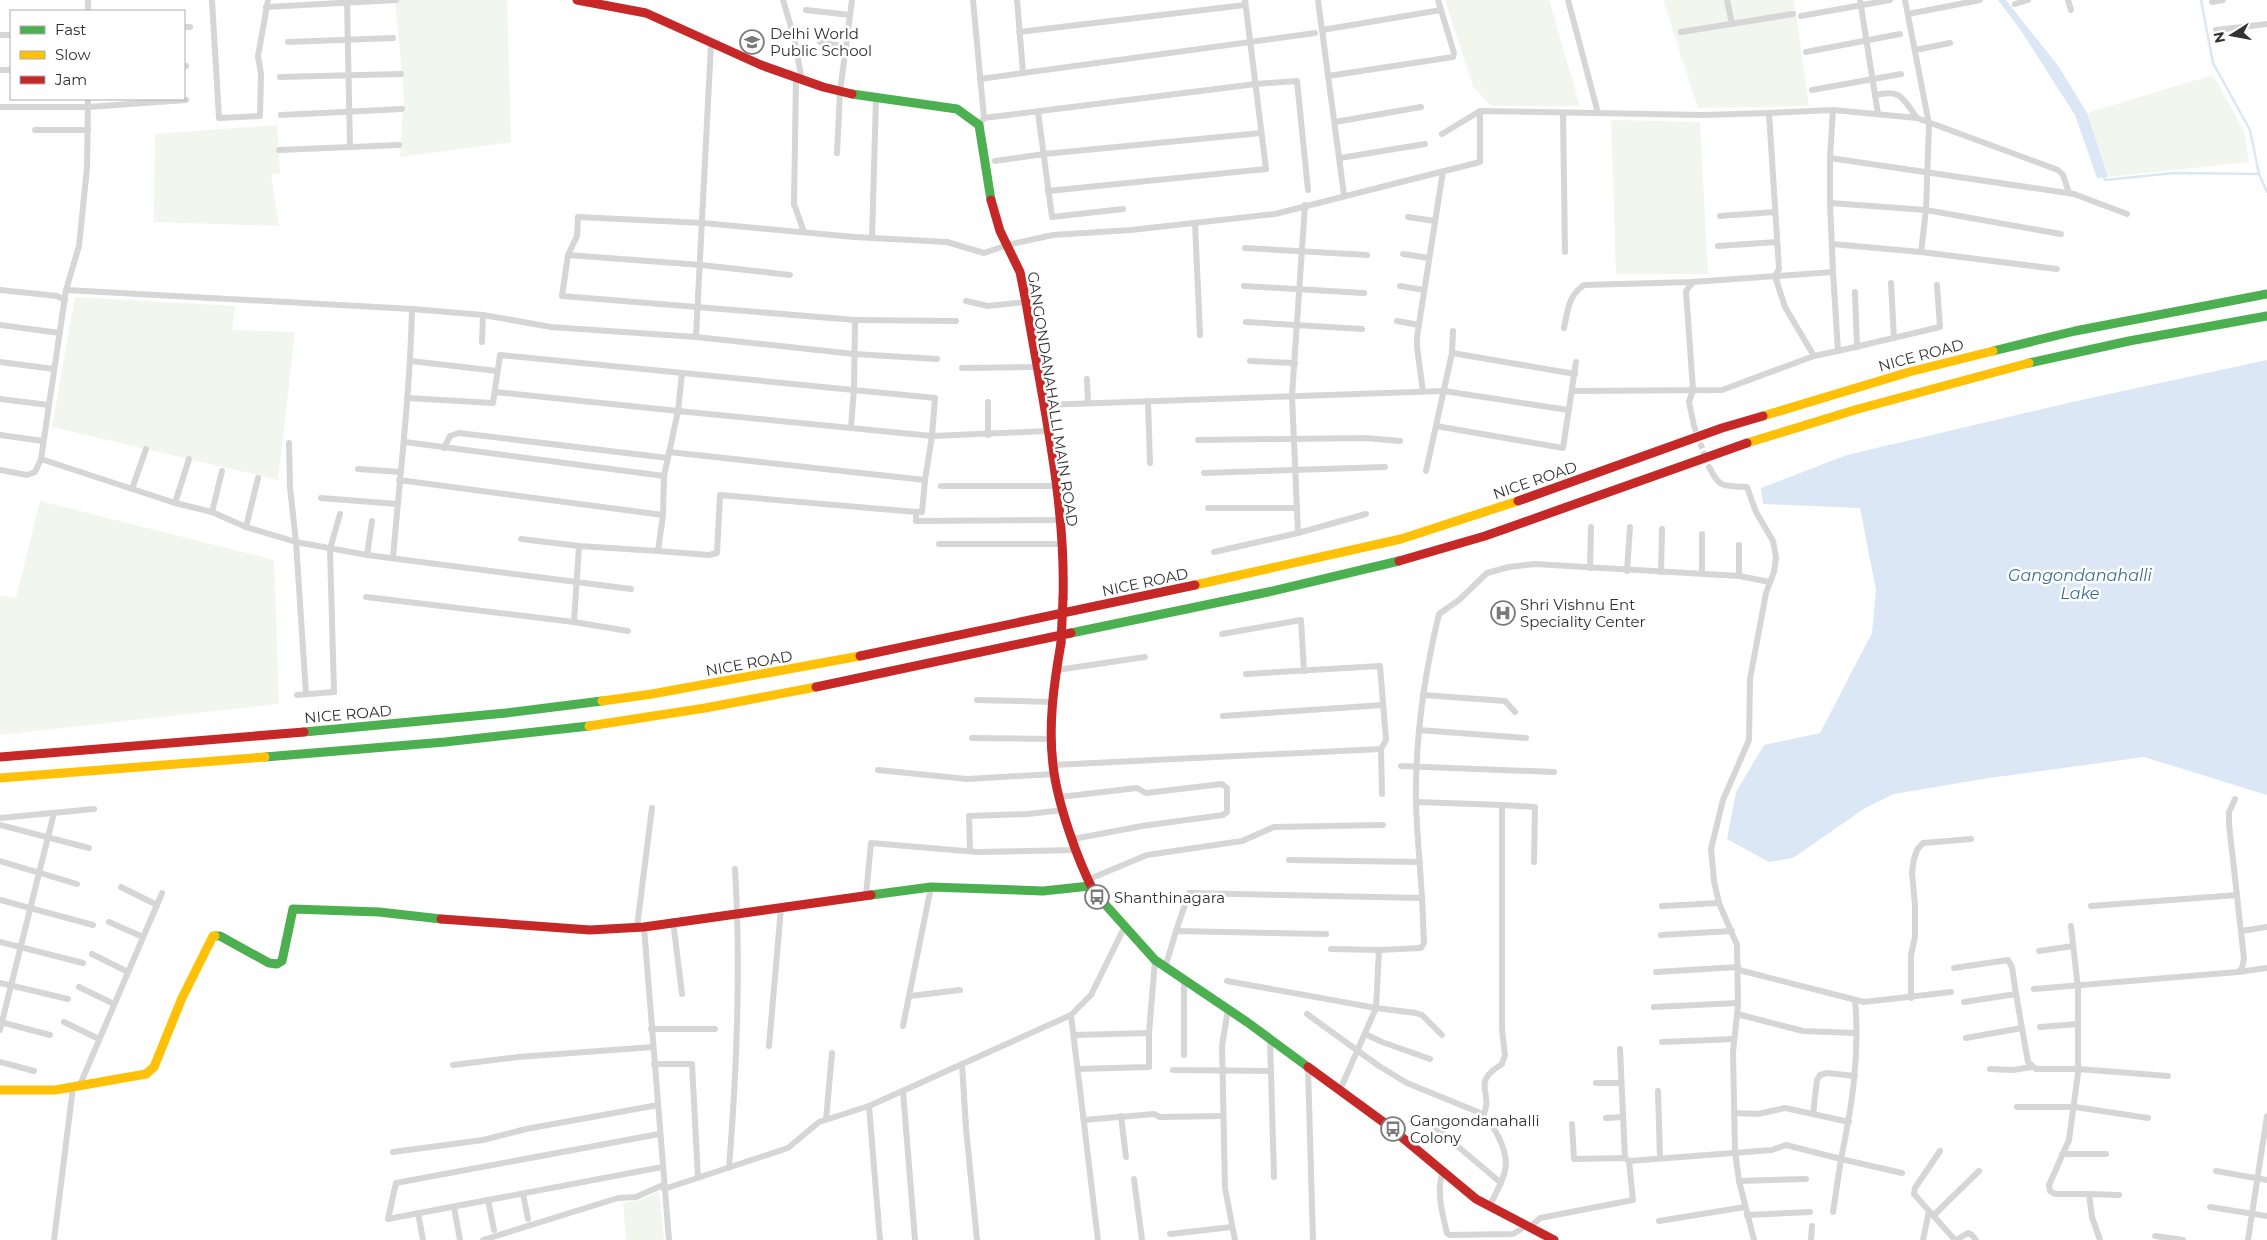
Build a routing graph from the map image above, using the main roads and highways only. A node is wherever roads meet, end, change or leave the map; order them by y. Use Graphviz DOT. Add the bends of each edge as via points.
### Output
graph roads {
  1 [pos="577,0"];
  2 [pos="2267,294"];
  3 [pos="2267,316"];
  4 [pos="0,757"];
  5 [pos="0,778"];
  6 [pos="1089,883"];
  7 [pos="0,1090"];
  8 [pos="1554,1240"];
  1 -- 6 [label="main road, GANGONDANAHALLI MAIN ROAD, bridge" via="646,14 799,80 876,99 957,109 982,122 990,197 1000,231 1020,272 1056,486 1063,599 1061,643 1052,702 1053,765 1076,850"];
  2 -- 4 [label="main road, NICE ROAD" via="2075,331 1909,372 1722,428 1401,539 831,662 652,694 526,711"];
  3 -- 5 [label="main road" via="2160,335 1914,393 1726,450 1522,523 1410,558 1099,628 837,682 591,725"];
  6 -- 7 [label="main road" via="1042,891 931,887 641,927 590,930 293,908 282,961 276,964 220,936 213,936 182,998 154,1068 146,1074 76,1087 19,1092"];
  6 -- 8 [label="main road, GANGONDANAHALLI MAIN ROAD" via="1124,928 1165,968 1228,1009 1394,1129 1476,1199"];
}
